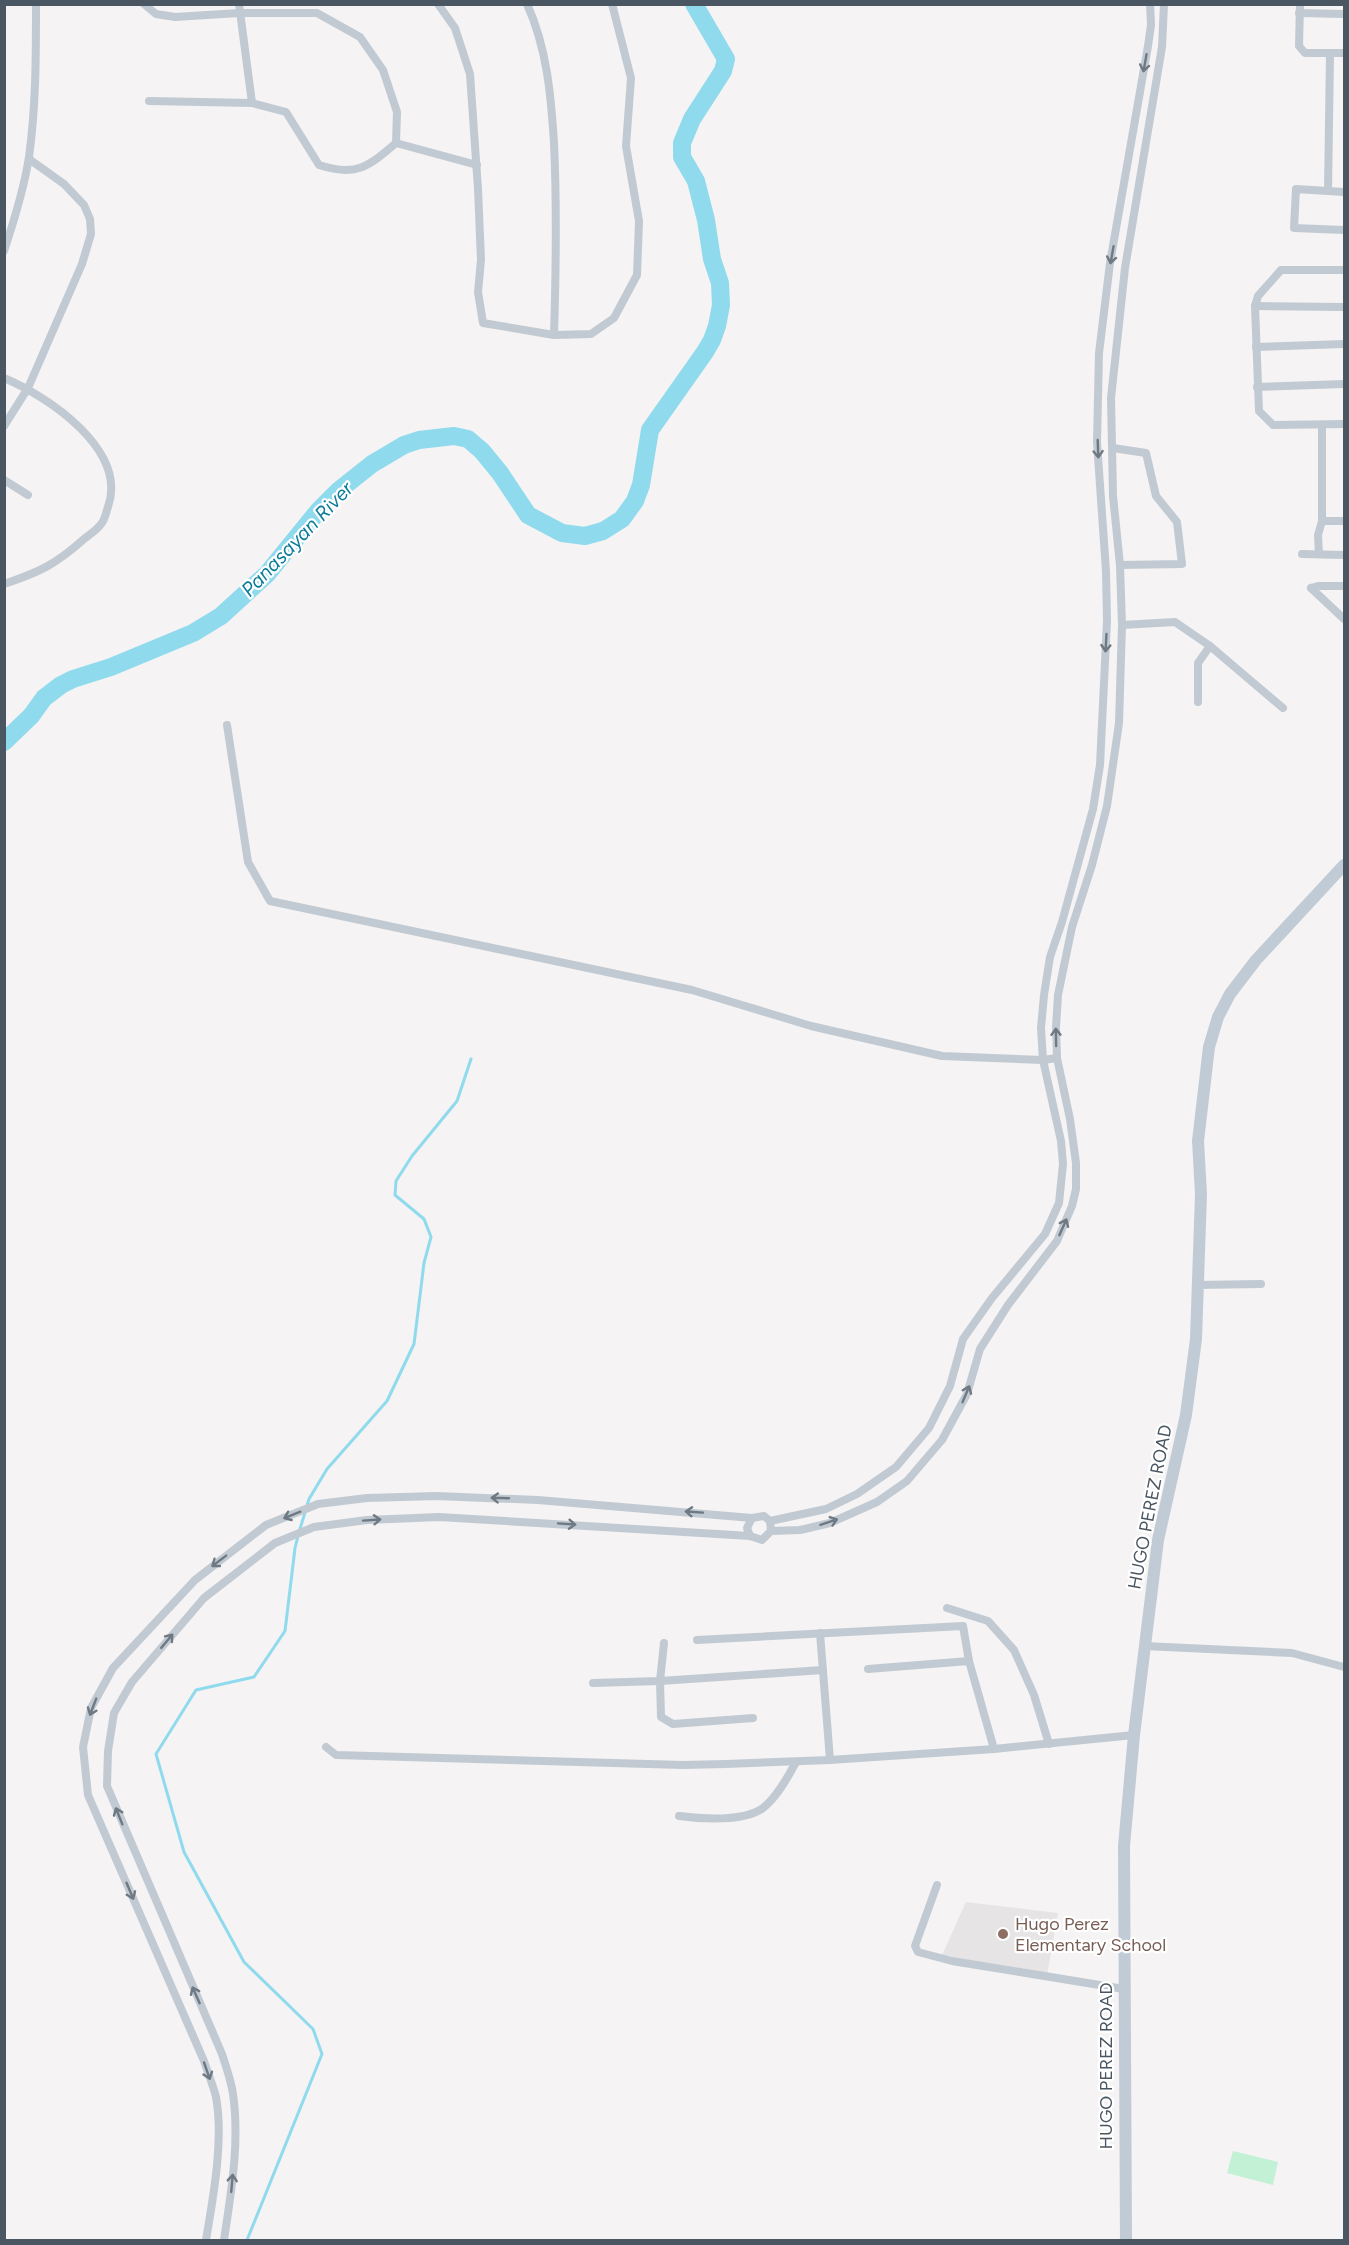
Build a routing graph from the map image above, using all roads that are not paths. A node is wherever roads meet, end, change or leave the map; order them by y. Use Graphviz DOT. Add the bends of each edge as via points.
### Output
graph roads {
  1 [pos="36,4"];
  2 [pos="144,4"];
  3 [pos="438,4"];
  4 [pos="527,4"];
  5 [pos="612,4"];
  6 [pos="1150,4"];
  7 [pos="1164,4"];
  8 [pos="239,9"];
  9 [pos="317,9"];
  10 [pos="1300,9"];
  11 [pos="1344,14"];
  12 [pos="1344,53"];
  13 [pos="1330,54"];
  14 [pos="149,101"];
  15 [pos="252,103"];
  16 [pos="396,143"];
  17 [pos="29,159"];
  18 [pos="477,165"];
  19 [pos="1328,191"];
  20 [pos="1344,192"];
  21 [pos="1344,230"];
  22 [pos="4,251"];
  23 [pos="1344,270"];
  24 [pos="1255,306"];
  25 [pos="1344,307"];
  26 [pos="554,335"];
  27 [pos="1344,344"];
  28 [pos="1256,347"];
  29 [pos="4,378"];
  30 [pos="1344,384"];
  31 [pos="1257,387"];
  32 [pos="28,388"];
  33 [pos="1322,424"];
  34 [pos="1344,424"];
  35 [pos="4,426"];
  36 [pos="1113,448"];
  37 [pos="4,480"];
  38 [pos="28,495"];
  39 [pos="1322,521"];
  40 [pos="1344,521"];
  41 [pos="1302,554"];
  42 [pos="1319,554"];
  43 [pos="1344,555"];
  44 [pos="1120,565"];
  45 [pos="4,584"];
  46 [pos="1344,586"];
  47 [pos="1344,619"];
  48 [pos="1122,625"];
  49 [pos="1209,646"];
  50 [pos="1198,702"];
  51 [pos="1283,708"];
  52 [pos="227,725"];
  53 [pos="1344,865"];
  54 [pos="1057,1058"];
  55 [pos="1043,1060"];
  56 [pos="1059,1203"];
  57 [pos="1072,1206"];
  58 [pos="1261,1284"];
  59 [pos="1197,1285"];
  60 [pos="752,1518"];
  61 [pos="770,1521"];
  62 [pos="771,1532"];
  63 [pos="750,1536"];
  64 [pos="947,1608"];
  65 [pos="820,1633"];
  66 [pos="698,1640"];
  67 [pos="664,1643"];
  68 [pos="1144,1646"];
  69 [pos="969,1661"];
  70 [pos="1344,1667"];
  71 [pos="868,1669"];
  72 [pos="823,1670"];
  73 [pos="660,1682"];
  74 [pos="593,1683"];
  75 [pos="753,1718"];
  76 [pos="1134,1735"];
  77 [pos="1049,1744"];
  78 [pos="326,1747"];
  79 [pos="993,1749"];
  80 [pos="830,1760"];
  81 [pos="796,1762"];
  82 [pos="678,1816"];
  83 [pos="937,1885"];
  84 [pos="1124,1989"];
  85 [pos="207,2241"];
  86 [pos="224,2241"];
  87 [pos="1125,2241"];
  1 -- 17 [label="street" via="35,99"];
  2 -- 8 [label="street" via="156,14 175,17"];
  3 -- 18 [label="street" via="455,28 470,74"];
  4 -- 26 [label="street" via="550,87 557,205"];
  5 -- 26 [label="street" via="631,78 626,146 639,221 637,275 614,318 591,334"];
  6 -- 55 [label="street, one-way" via="1151,26 1110,263 1099,353 1097,442 1107,621 1100,765 1090,819 1050,957 1041,1028"];
  7 -- 36 [label="street" via="1162,47 1125,268 1111,398"];
  8 -- 9 [label="street"];
  8 -- 15 [label="street"];
  9 -- 16 [label="street" via="360,37 383,70 397,112"];
  10 -- 11 [label="street"];
  10 -- 13 [label="street" via="1301,51"];
  12 -- 13 [label="street"];
  13 -- 19 [label="street"];
  14 -- 15 [label="street"];
  15 -- 16 [label="street" via="286,112 319,165 340,172 372,164"];
  16 -- 18 [label="street"];
  17 -- 22 [label="street"];
  17 -- 32 [label="street" via="64,184 84,205 91,234 82,264"];
  18 -- 26 [label="street" via="481,260 478,292 483,323"];
  19 -- 20 [label="street"];
  19 -- 21 [label="street" via="1296,189 1294,228"];
  23 -- 24 [label="street" via="1281,270 1258,296"];
  24 -- 25 [label="street"];
  24 -- 28 [label="street"];
  27 -- 28 [label="street"];
  28 -- 31 [label="street"];
  29 -- 32 [label="street"];
  30 -- 31 [label="street"];
  31 -- 33 [label="street" via="1259,411 1273,425"];
  32 -- 35 [label="street"];
  32 -- 45 [label="street" via="86,433 107,464 112,495 102,524 58,562"];
  33 -- 34 [label="street"];
  33 -- 39 [label="street"];
  36 -- 44 [label="street"];
  36 -- 44 [label="street" via="1146,453 1156,496 1177,522 1182,564"];
  37 -- 38 [label="street"];
  39 -- 40 [label="street"];
  39 -- 42 [label="street"];
  41 -- 42 [label="street"];
  42 -- 43 [label="street"];
  44 -- 48 [label="street"];
  46 -- 47 [label="street" via="1311,588"];
  48 -- 49 [label="street" via="1175,621"];
  54 -- 48 [label="street, one-way" via="1058,995 1113,770"];
  49 -- 50 [label="street" via="1198,663"];
  49 -- 51 [label="street"];
  52 -- 55 [label="street" via="248,862 270,901 692,990 811,1026 942,1056"];
  53 -- 59 [label="street, HUGO PEREZ ROAD" via="1256,960 1218,1017 1209,1047 1198,1141 1201,1194"];
  54 -- 55 [label="street"];
  54 -- 57 [label="street" via="1074,1139 1076,1189"];
  55 -- 56 [label="street" via="1061,1141"];
  56 -- 57 [label="street"];
  56 -- 61 [label="street" via="1045,1234 963,1339 950,1386 929,1428 896,1467 826,1509"];
  62 -- 57 [label="street, one-way" via="830,1523 877,1502 907,1481 942,1440 967,1394 980,1349 1057,1241"];
  58 -- 59 [label="street"];
  59 -- 68 [label="street, HUGO PEREZ ROAD" via="1196,1339 1186,1415 1158,1540"];
  60 -- 61 [label="street" via="764,1516"];
  60 -- 63 [label="street" via="747,1528"];
  60 -- 85 [label="street, one-way" via="538,1500 448,1497 366,1498 318,1504 266,1525 195,1580 113,1668 91,1708 83,1747 88,1795 216,2097 218,2143"];
  61 -- 62 [label="street"];
  62 -- 63 [label="street" via="762,1540"];
  86 -- 63 [label="street, one-way" via="235,2143 233,2093 222,2054 107,1786 114,1713 132,1682 204,1598 275,1543 314,1527 439,1517"];
  64 -- 77 [label="street" via="988,1621 1014,1650 1034,1695"];
  65 -- 66 [label="street"];
  65 -- 69 [label="street" via="963,1626"];
  65 -- 72 [label="street"];
  67 -- 73 [label="street"];
  68 -- 70 [label="street" via="1292,1653"];
  68 -- 76 [label="street, HUGO PEREZ ROAD"];
  69 -- 71 [label="street"];
  69 -- 79 [label="street"];
  72 -- 73 [label="street"];
  72 -- 80 [label="street"];
  73 -- 74 [label="street"];
  73 -- 75 [label="street" via="661,1717 672,1724"];
  76 -- 77 [label="street"];
  76 -- 84 [label="street, HUGO PEREZ ROAD" via="1124,1846"];
  77 -- 79 [label="street"];
  78 -- 81 [label="street" via="336,1755 683,1765"];
  79 -- 80 [label="street"];
  80 -- 81 [label="street"];
  81 -- 82 [label="street" via="763,1808 745,1816"];
  83 -- 84 [label="street" via="915,1946 918,1952"];
  84 -- 87 [label="street, HUGO PEREZ ROAD"];
}
